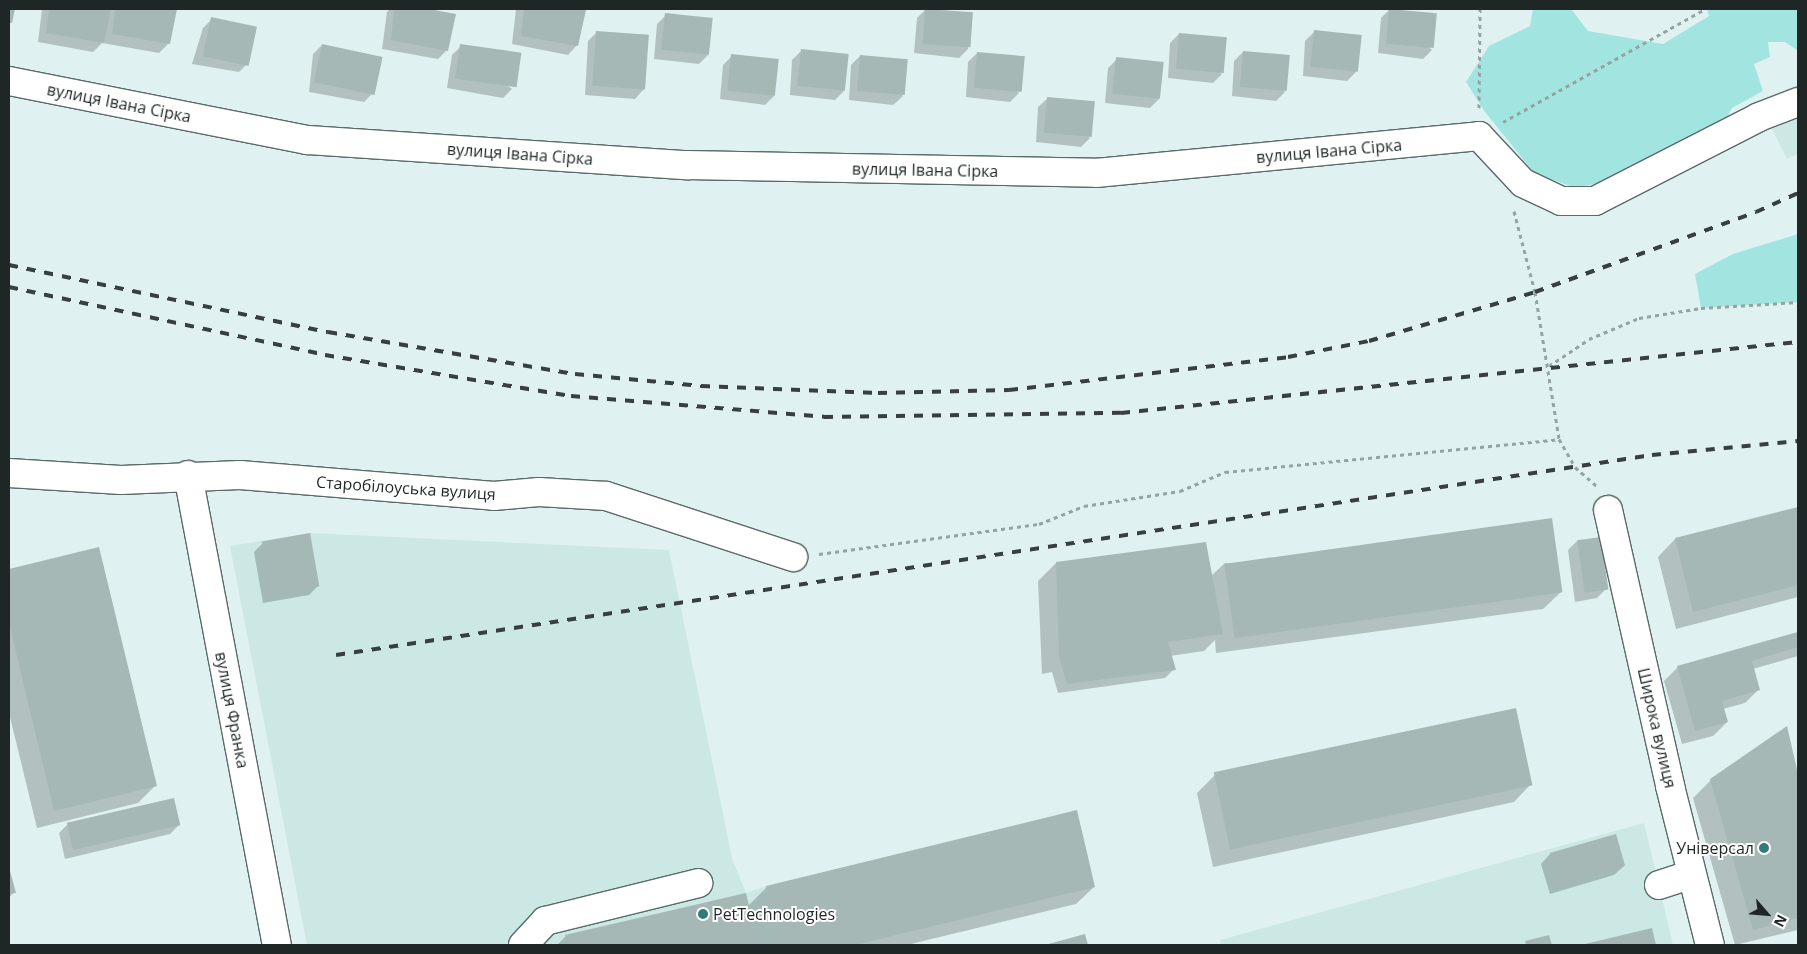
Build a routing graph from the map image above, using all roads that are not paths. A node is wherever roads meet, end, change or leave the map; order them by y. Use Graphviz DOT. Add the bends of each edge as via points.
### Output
graph roads {
  1 [pos="9,81"];
  2 [pos="1798,102"];
  3 [pos="9,473"];
  4 [pos="188,475"];
  5 [pos="1608,510"];
  6 [pos="793,557"];
  7 [pos="1690,875"];
  8 [pos="698,883"];
  9 [pos="1659,884"];
  10 [pos="277,945"];
  11 [pos="523,945"];
  12 [pos="1710,945"];
  1 -- 2 [label="street, вулиця Івана Сірка" via="307,140 687,165 1096,173 1478,136 1523,183 1561,201 1595,201 1759,116"];
  3 -- 4 [label="street, Старобілоуська вулиця" via="121,480"];
  4 -- 6 [label="street, Старобілоуська вулиця" via="240,475 494,496 540,492 606,496"];
  4 -- 10 [label="street, вулиця Франка"];
  5 -- 7 [label="street, Широка вулиця"];
  7 -- 9 [label="street"];
  7 -- 12 [label="street, Широка вулиця"];
  8 -- 11 [label="street" via="545,921"];
}
